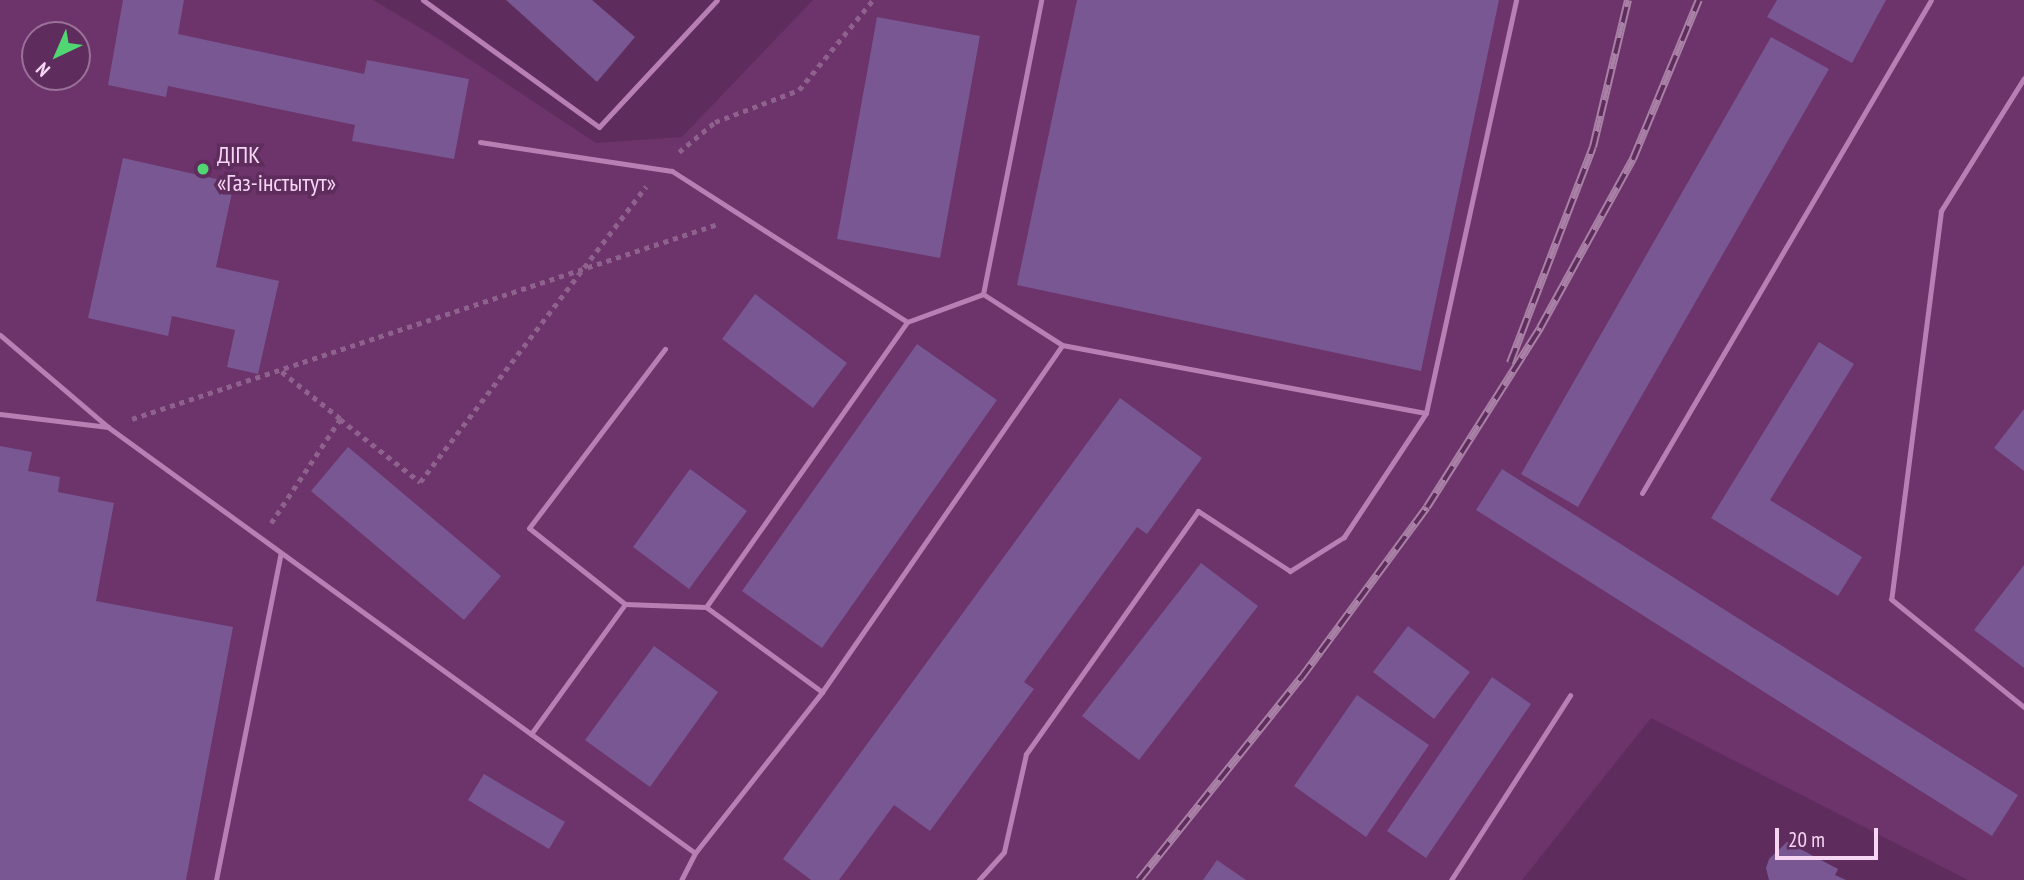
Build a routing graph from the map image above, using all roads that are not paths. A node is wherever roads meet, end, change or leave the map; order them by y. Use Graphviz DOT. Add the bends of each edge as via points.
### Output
graph roads {
  1 [pos="423,0"];
  2 [pos="717,0"];
  3 [pos="1041,0"];
  4 [pos="1516,0"];
  5 [pos="1931,0"];
  6 [pos="2024,78"];
  7 [pos="480,142"];
  8 [pos="983,294"];
  9 [pos="907,322"];
  10 [pos="0,335"];
  11 [pos="1062,345"];
  12 [pos="665,349"];
  13 [pos="1426,413"];
  14 [pos="0,414"];
  15 [pos="108,427"];
  16 [pos="1642,493"];
  17 [pos="281,553"];
  18 [pos="625,604"];
  19 [pos="706,607"];
  20 [pos="822,692"];
  21 [pos="1570,695"];
  22 [pos="2024,707"];
  23 [pos="531,734"];
  24 [pos="695,853"];
  25 [pos="216,880"];
  26 [pos="681,880"];
  27 [pos="979,880"];
  28 [pos="1451,880"];
  1 -- 2 [label="lane" via="598,127"];
  3 -- 8 [label="lane"];
  4 -- 13 [label="lane"];
  5 -- 16 [label="lane"];
  6 -- 22 [label="lane" via="1941,211 1891,599"];
  7 -- 9 [label="lane" via="672,171"];
  8 -- 9 [label="lane"];
  8 -- 11 [label="lane"];
  9 -- 19 [label="lane"];
  10 -- 15 [label="lane"];
  11 -- 13 [label="lane"];
  11 -- 20 [label="lane"];
  12 -- 18 [label="lane" via="529,528"];
  13 -- 27 [label="lane" via="1343,537 1290,571 1198,512 1026,754 1004,852"];
  14 -- 15 [label="lane"];
  15 -- 17 [label="lane"];
  17 -- 23 [label="lane"];
  17 -- 25 [label="lane"];
  18 -- 19 [label="lane"];
  18 -- 23 [label="lane"];
  19 -- 20 [label="lane"];
  20 -- 24 [label="lane"];
  21 -- 28 [label="lane"];
  23 -- 24 [label="lane"];
  24 -- 26 [label="lane"];
}
